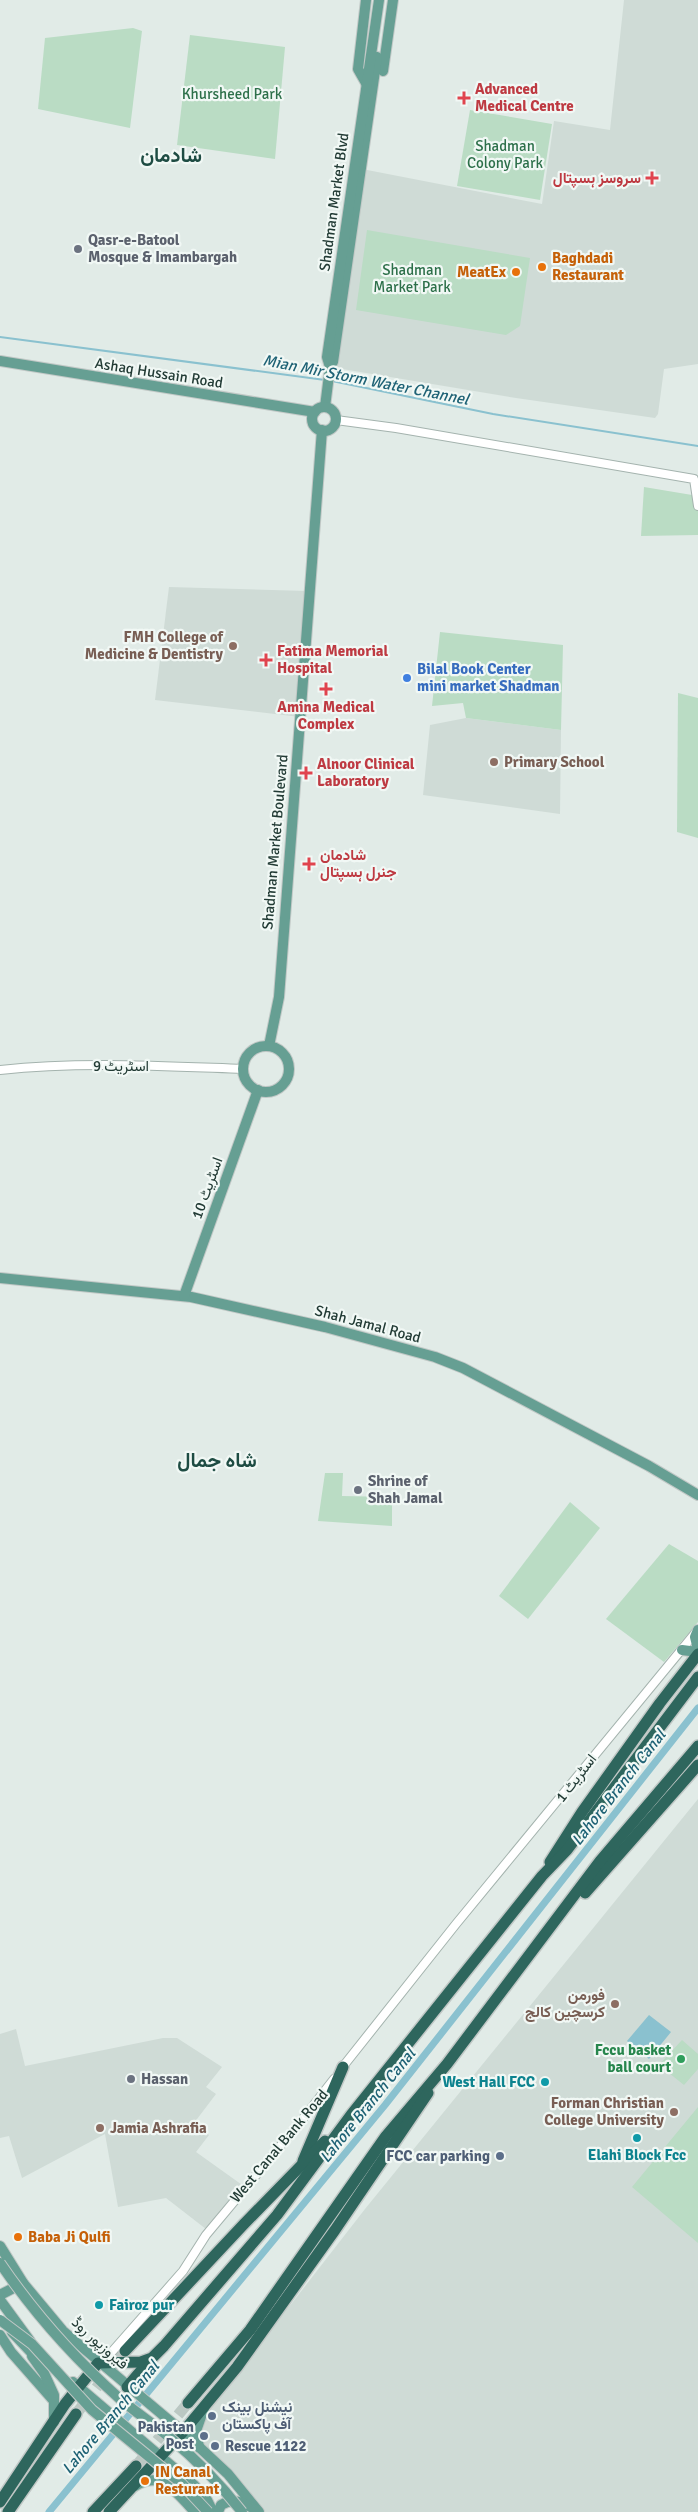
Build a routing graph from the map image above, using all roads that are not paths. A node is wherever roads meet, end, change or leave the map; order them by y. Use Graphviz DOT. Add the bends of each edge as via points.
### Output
graph roads {
  1 [pos="366,0"];
  2 [pos="379,0"];
  3 [pos="385,0"];
  4 [pos="393,0"];
  5 [pos="366,83"];
  6 [pos="366,137"];
  7 [pos="0,361"];
  8 [pos="330,361"];
  9 [pos="325,407"];
  10 [pos="315,412"];
  11 [pos="336,420"];
  12 [pos="322,430"];
  13 [pos="698,506"];
  14 [pos="270,1046"];
  15 [pos="243,1069"];
  16 [pos="0,1070"];
  17 [pos="258,1090"];
  18 [pos="0,1278"];
  19 [pos="184,1296"];
  20 [pos="698,1495"];
  21 [pos="697,1631"];
  22 [pos="682,1650"];
  23 [pos="698,1652"];
  24 [pos="698,1677"];
  25 [pos="698,1746"];
  26 [pos="698,1765"];
  27 [pos="542,1876"];
  28 [pos="456,1924"];
  29 [pos="538,1945"];
  30 [pos="446,2064"];
  31 [pos="343,2067"];
  32 [pos="351,2115"];
  33 [pos="301,2167"];
  34 [pos="0,2246"];
  35 [pos="0,2263"];
  36 [pos="12,2266"];
  37 [pos="0,2272"];
  38 [pos="23,2283"];
  39 [pos="0,2295"];
  40 [pos="0,2300"];
  41 [pos="0,2318"];
  42 [pos="0,2335"];
  43 [pos="31,2348"];
  44 [pos="125,2351"];
  45 [pos="152,2358"];
  46 [pos="98,2363"];
  47 [pos="78,2386"];
  48 [pos="127,2387"];
  49 [pos="54,2401"];
  50 [pos="188,2403"];
  51 [pos="206,2405"];
  52 [pos="76,2414"];
  53 [pos="54,2422"];
  54 [pos="183,2432"];
  55 [pos="199,2447"];
  56 [pos="160,2456"];
  57 [pos="136,2466"];
  58 [pos="194,2486"];
  59 [pos="130,2489"];
  60 [pos="0,2502"];
  61 [pos="8,2512"];
  62 [pos="93,2512"];
  63 [pos="109,2512"];
  64 [pos="195,2512"];
  65 [pos="202,2512"];
  66 [pos="208,2512"];
  67 [pos="213,2512"];
  68 [pos="218,2512"];
  69 [pos="242,2512"];
  70 [pos="258,2512"];
  1 -- 5 [label="main road" via="358,69"];
  2 -- 5 [label="main road, Shadman Market Blvd"];
  3 -- 6 [label="main road"];
  4 -- 6 [label="main road" via="374,124"];
  5 -- 8 [label="main road, Shadman Market Blvd"];
  6 -- 8 [label="main road"];
  7 -- 10 [label="main road, Ashaq Hussain Road"];
  8 -- 9 [label="main road, Shadman Market Blvd"];
  9 -- 10 [label="main road"];
  9 -- 11 [label="main road" via="332,410"];
  10 -- 12 [label="main road" via="313,423"];
  11 -- 12 [label="main road" via="332,427"];
  11 -- 13 [label="street" via="694,479"];
  12 -- 14 [label="main road, Shadman Market Boulevard" via="278,998"];
  14 -- 15 [label="main road" via="254,1049 248,1054"];
  14 -- 17 [label="main road" via="285,1056 288,1076 279,1088"];
  15 -- 16 [label="street, اسٹریٹ 9" via="119,1065"];
  15 -- 17 [label="main road" via="247,1082"];
  17 -- 19 [label="main road, اسٹریٹ 10"];
  18 -- 19 [label="main road, Shah Jamal Road"];
  19 -- 20 [label="main road, Shah Jamal Road" via="325,1327 435,1357 463,1368"];
  21 -- 22 [label="street, اسٹریٹ 1"];
  21 -- 23 [label="main road"];
  22 -- 23 [label="main road"];
  22 -- 28 [label="street, اسٹریٹ 1"];
  23 -- 27 [label="highway" via="558,1846"];
  24 -- 27 [label="highway" via="567,1850"];
  25 -- 29 [label="highway" via="600,1861"];
  26 -- 29 [label="highway"];
  27 -- 32 [label="highway"];
  28 -- 31 [label="street, West Canal Bank Road"];
  29 -- 30 [label="highway"];
  30 -- 50 [label="highway" via="386,2136 250,2330"];
  30 -- 51 [label="highway" via="414,2117 378,2164 335,2230"];
  31 -- 33 [label="highway"];
  31 -- 46 [label="street, West Canal Bank Road" via="206,2235 183,2271 110,2354"];
  32 -- 33 [label="highway"];
  32 -- 45 [label="highway" via="277,2215"];
  33 -- 44 [label="highway"];
  34 -- 36 [label="main road, فیروزپور روڈ"];
  35 -- 69 [label="main road, bridge" via="30,2305 80,2360 197,2462"];
  36 -- 37 [label="main road"];
  36 -- 38 [label="main road, فیروزپور روڈ"];
  38 -- 39 [label="main road"];
  38 -- 46 [label="main road, فیروزپور روڈ" via="63,2331"];
  40 -- 43 [label="main road, bridge"];
  41 -- 43 [label="main road, bridge"];
  42 -- 49 [label="main road"];
  43 -- 47 [label="main road"];
  43 -- 49 [label="main road"];
  43 -- 66 [label="main road, bridge" via="86,2406 181,2483"];
  45 -- 46 [label="highway" via="129,2364"];
  45 -- 48 [label="highway"];
  46 -- 47 [label="highway"];
  46 -- 48 [label="main road, فیروزپور روڈ" via="108,2368"];
  47 -- 53 [label="highway"];
  47 -- 56 [label="main road"];
  48 -- 54 [label="main road, فیروزپور روڈ"];
  49 -- 53 [label="main road"];
  51 -- 54 [label="highway"];
  51 -- 55 [label="main road" via="196,2431"];
  52 -- 61 [label="highway"];
  53 -- 60 [label="highway"];
  54 -- 55 [label="main road, فیروزپور روڈ"];
  54 -- 56 [label="highway"];
  55 -- 70 [label="main road, فیروزپور روڈ" via="228,2474"];
  56 -- 58 [label="main road"];
  56 -- 59 [label="highway"];
  57 -- 62 [label="highway"];
  58 -- 65 [label="main road"];
  58 -- 67 [label="main road"];
  59 -- 63 [label="highway"];
  59 -- 64 [label="main road" via="147,2480 158,2479"];
  68 -- 70 [label="main road" via="218,2507 225,2502 239,2501"];
}
